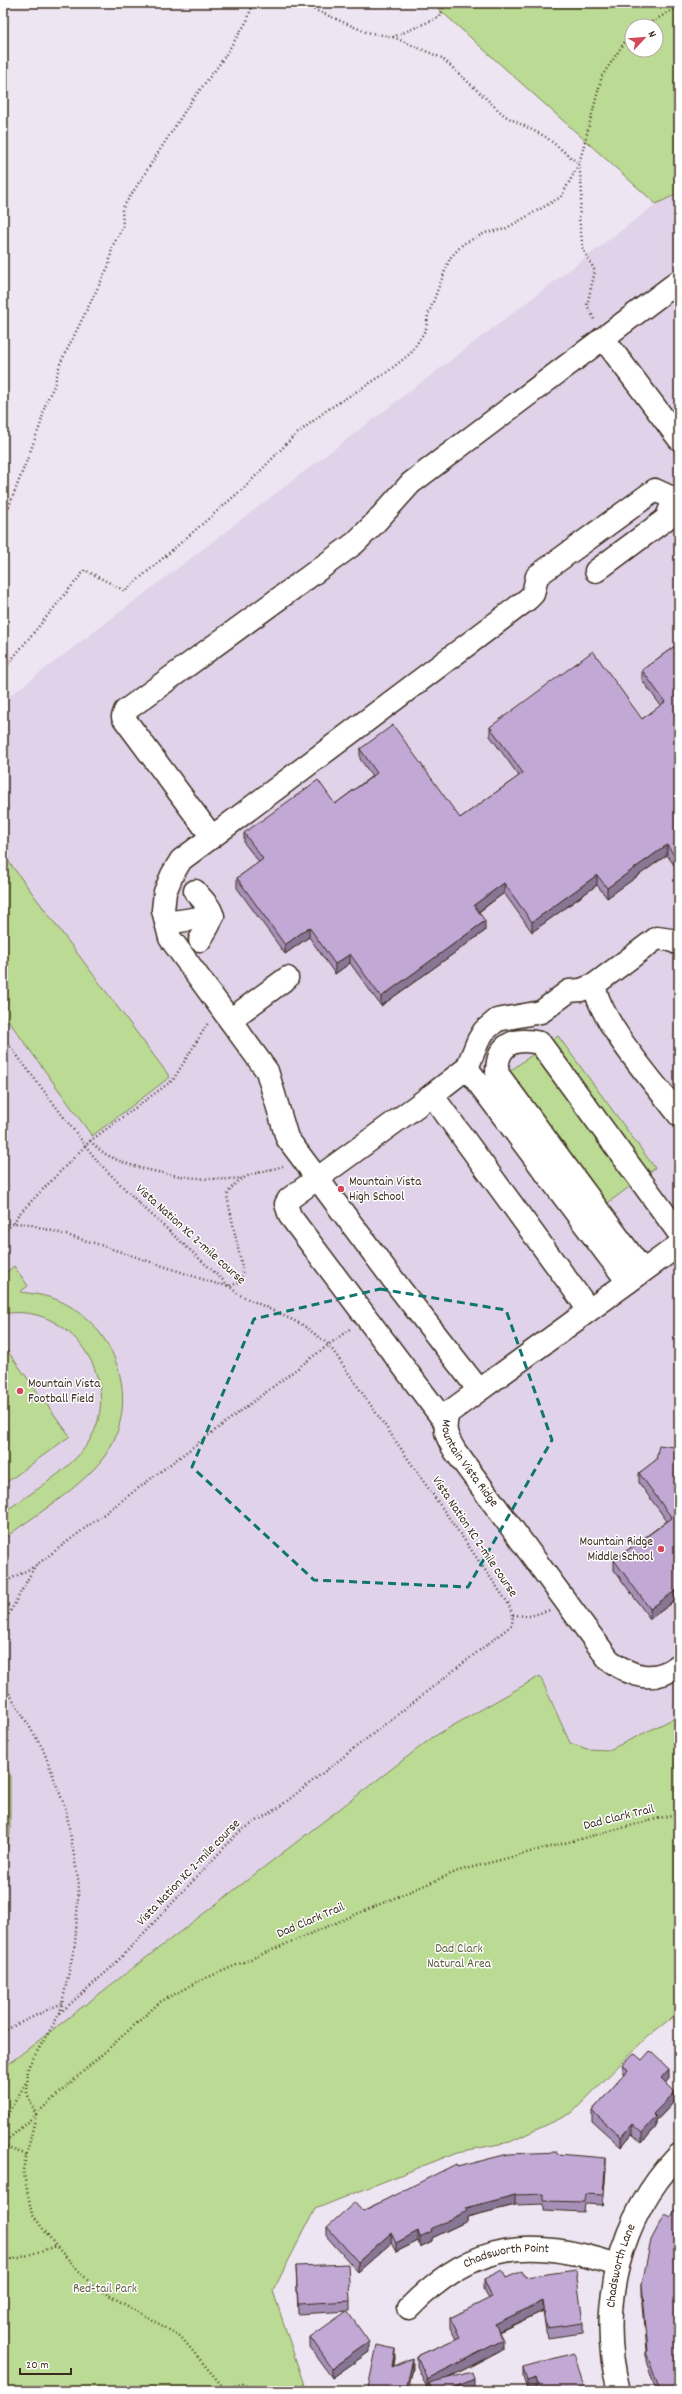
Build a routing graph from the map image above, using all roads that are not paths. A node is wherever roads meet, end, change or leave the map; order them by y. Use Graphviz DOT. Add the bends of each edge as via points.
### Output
graph roads {
  1 [pos="679,281"];
  2 [pos="603,338"];
  3 [pos="679,439"];
  4 [pos="676,500"];
  5 [pos="596,571"];
  6 [pos="212,837"];
  7 [pos="195,891"];
  8 [pos="213,916"];
  9 [pos="166,923"];
  10 [pos="200,940"];
  11 [pos="679,944"];
  12 [pos="287,978"];
  13 [pos="594,985"];
  14 [pos="226,1014"];
  15 [pos="467,1068"];
  16 [pos="432,1095"];
  17 [pos="679,1115"];
  18 [pos="316,1180"];
  19 [pos="679,1233"];
  20 [pos="679,1245"];
  21 [pos="635,1277"];
  22 [pos="589,1310"];
  23 [pos="479,1390"];
  24 [pos="445,1422"];
  25 [pos="679,1665"];
  26 [pos="679,2155"];
  27 [pos="617,2265"];
  28 [pos="409,2308"];
  29 [pos="619,2391"];
  1 -- 2 [label="street"];
  2 -- 3 [label="street"];
  2 -- 6 [label="street" via="411,483 355,543 125,711 123,718 127,724"];
  4 -- 5 [label="street" via="666,519"];
  4 -- 6 [label="street" via="655,490 538,576 533,594 528,599"];
  6 -- 9 [label="street" via="182,860 172,874 164,892"];
  7 -- 8 [label="street" via="212,911"];
  8 -- 9 [label="street"];
  8 -- 10 [label="street"];
  9 -- 14 [label="street" via="170,938"];
  11 -- 13 [label="street" via="657,938"];
  12 -- 14 [label="street"];
  13 -- 15 [label="street" via="569,991 541,1012 497,1020 484,1031"];
  13 -- 17 [label="street" via="597,1000 621,1040"];
  14 -- 18 [label="street" via="267,1071 286,1138"];
  15 -- 16 [label="street"];
  15 -- 21 [label="street"];
  16 -- 18 [label="street"];
  16 -- 22 [label="street"];
  18 -- 23 [label="street"];
  18 -- 24 [label="street" via="289,1199 286,1204 290,1216"];
  19 -- 21 [label="street" via="540,1043 524,1039 506,1046 497,1058 497,1073"];
  20 -- 21 [label="street, Mountain Vista Ridge"];
  21 -- 22 [label="street, Mountain Vista Ridge"];
  22 -- 23 [label="street, Mountain Vista Ridge"];
  23 -- 24 [label="street, Mountain Vista Ridge" via="448,1412"];
  24 -- 25 [label="street, Mountain Vista Ridge" via="446,1436 452,1446 609,1660 619,1668 644,1677 657,1677"];
  26 -- 27 [label="street, Chadsworth Lane" via="663,2172 644,2201"];
  27 -- 28 [label="street, Chadsworth Point" via="561,2250 544,2248 504,2251 468,2261 435,2283"];
  27 -- 29 [label="street, Chadsworth Lane" via="611,2304 610,2339"];
}
